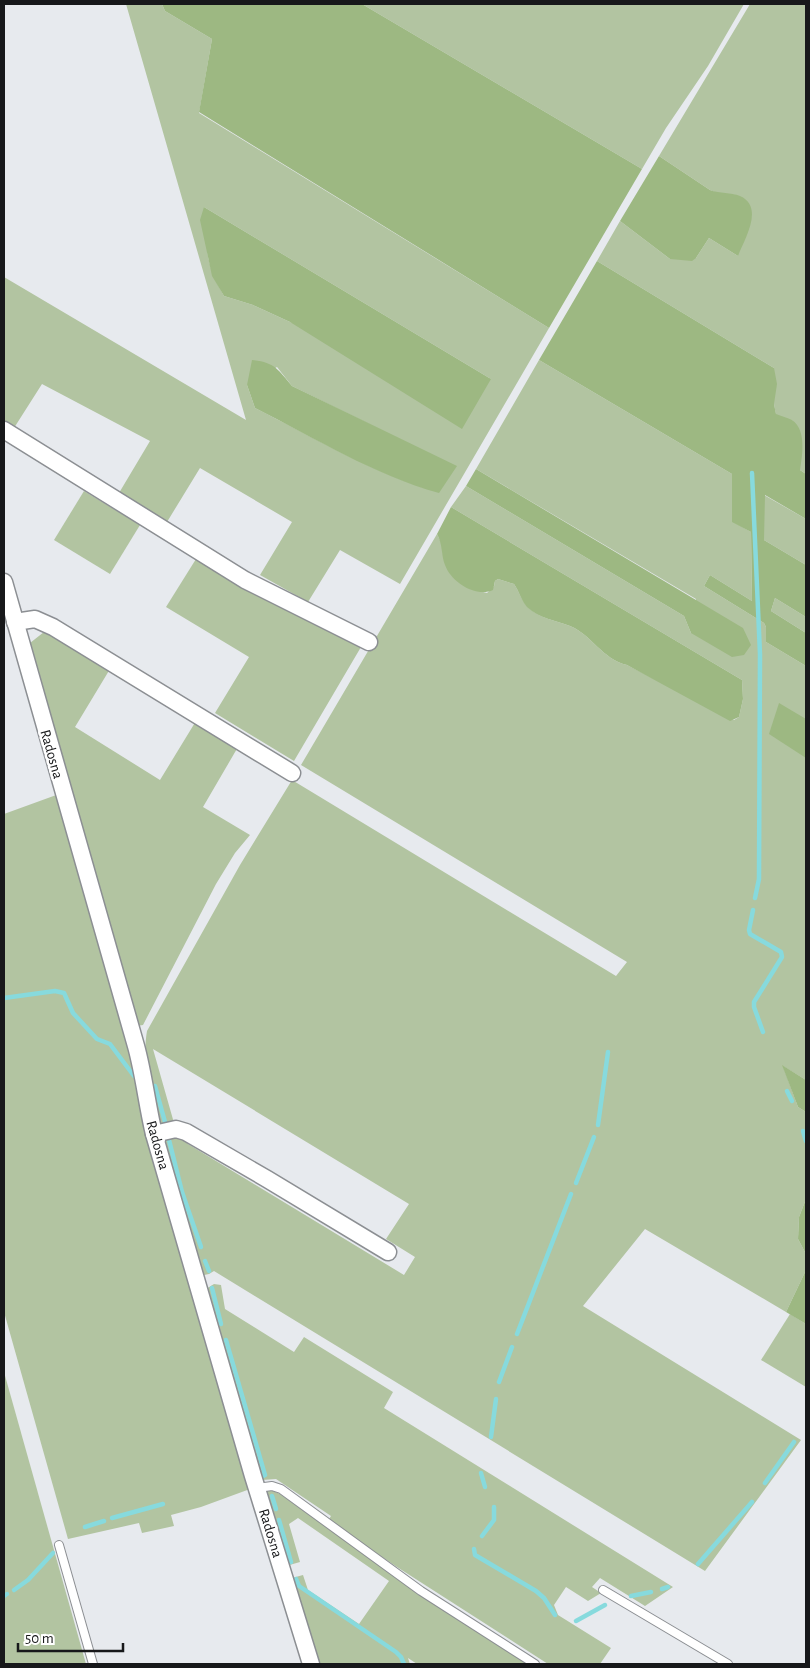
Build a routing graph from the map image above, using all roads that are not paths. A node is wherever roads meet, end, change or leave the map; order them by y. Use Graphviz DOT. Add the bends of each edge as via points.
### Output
graph roads {
  1 [pos="4,430"];
  2 [pos="4,582"];
  3 [pos="15,622"];
  4 [pos="369,642"];
  5 [pos="292,773"];
  6 [pos="154,1134"];
  7 [pos="388,1252"];
  8 [pos="257,1488"];
  9 [pos="59,1546"];
  10 [pos="603,1590"];
  11 [pos="93,1664"];
  12 [pos="311,1664"];
  13 [pos="535,1664"];
  14 [pos="728,1664"];
  1 -- 4 [label="street" via="245,580"];
  2 -- 3 [label="street, Radosna"];
  3 -- 5 [label="street" via="35,619 53,627"];
  3 -- 6 [label="street, Radosna" via="136,1046"];
  6 -- 7 [label="street" via="176,1129 186,1132"];
  6 -- 8 [label="street, Radosna"];
  8 -- 12 [label="street, Radosna"];
  8 -- 13 [label="lane" via="272,1486 281,1489 421,1591"];
  9 -- 11 [label="lane"];
  10 -- 14 [label="lane"];
}
